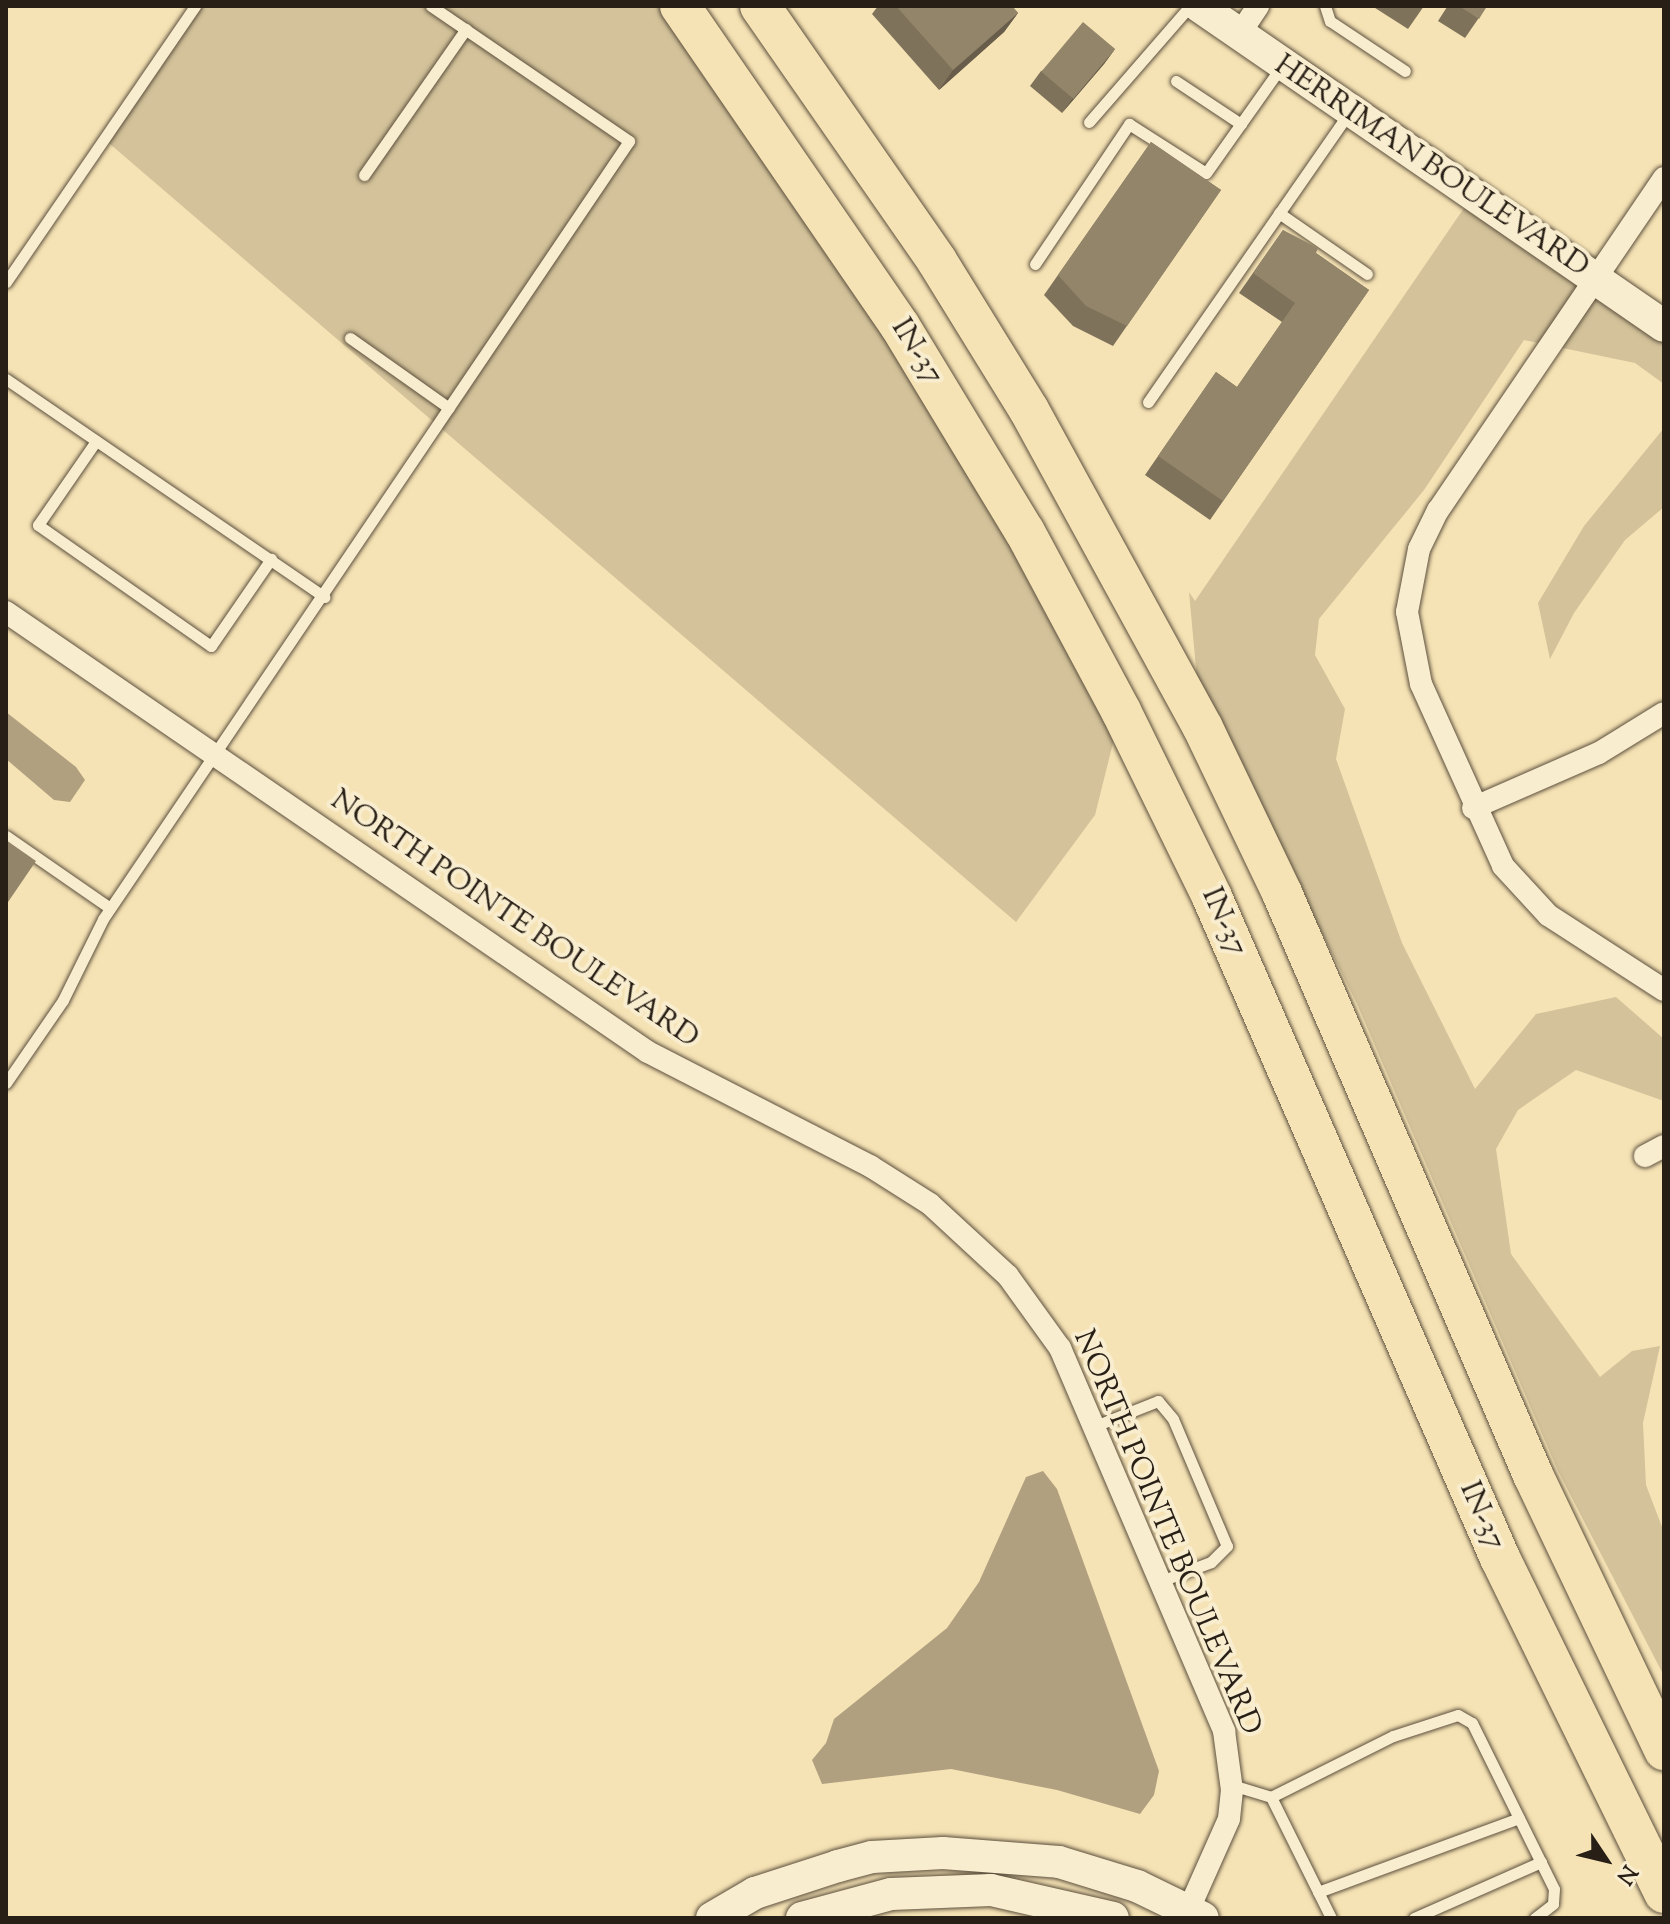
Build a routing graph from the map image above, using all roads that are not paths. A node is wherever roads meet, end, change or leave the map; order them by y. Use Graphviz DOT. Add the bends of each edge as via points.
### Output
graph roads {
  1 [pos="195,6"];
  2 [pos="431,6"];
  3 [pos="680,6"];
  4 [pos="760,6"];
  5 [pos="1190,6"];
  6 [pos="1199,6"];
  7 [pos="1258,6"];
  8 [pos="1325,6"];
  9 [pos="466,29"];
  10 [pos="1238,36"];
  11 [pos="1282,66"];
  12 [pos="1405,71"];
  13 [pos="1176,81"];
  14 [pos="1349,112"];
  15 [pos="1089,122"];
  16 [pos="1241,124"];
  17 [pos="364,175"];
  18 [pos="1664,178"];
  19 [pos="1279,213"];
  20 [pos="1035,264"];
  21 [pos="1367,274"];
  22 [pos="1596,279"];
  23 [pos="6,282"];
  24 [pos="1664,326"];
  25 [pos="350,338"];
  26 [pos="6,379"];
  27 [pos="1148,402"];
  28 [pos="449,408"];
  29 [pos="96,441"];
  30 [pos="271,559"];
  31 [pos="324,597"];
  32 [pos="6,612"];
  33 [pos="1664,713"];
  34 [pos="216,756"];
  35 [pos="1473,808"];
  36 [pos="6,836"];
  37 [pos="110,908"];
  38 [pos="1664,990"];
  39 [pos="6,1083"];
  40 [pos="1095,1426"];
  41 [pos="1161,1581"];
  42 [pos="1664,1750"];
  43 [pos="1231,1785"];
  44 [pos="1271,1797"];
  45 [pos="1519,1818"];
  46 [pos="1541,1862"];
  47 [pos="1318,1892"];
  48 [pos="1664,1893"];
  49 [pos="1192,1915"];
  50 [pos="712,1918"];
  51 [pos="802,1918"];
  52 [pos="1113,1918"];
  53 [pos="1331,1918"];
  54 [pos="1414,1918"];
  55 [pos="1535,1918"];
  1 -- 23 [label="lane"];
  2 -- 9 [label="lane"];
  3 -- 48 [label="highway, IN-37" via="908,339 1025,532 1121,711 1219,911 1500,1558"];
  4 -- 42 [label="highway" via="937,261 1029,410 1203,728 1282,893 1533,1475"];
  5 -- 15 [label="lane"];
  6 -- 10 [label="street, HERRIMAN BOULEVARD"];
  7 -- 10 [label="street"];
  8 -- 12 [label="lane" via="1330,21"];
  9 -- 17 [label="lane"];
  9 -- 28 [label="lane" via="629,141"];
  10 -- 11 [label="street, HERRIMAN BOULEVARD"];
  11 -- 14 [label="street, HERRIMAN BOULEVARD"];
  11 -- 16 [label="lane"];
  13 -- 16 [label="lane"];
  14 -- 19 [label="lane"];
  14 -- 22 [label="street, HERRIMAN BOULEVARD"];
  16 -- 20 [label="lane" via="1206,173 1129,124"];
  18 -- 22 [label="street"];
  19 -- 21 [label="lane"];
  19 -- 27 [label="lane"];
  22 -- 24 [label="street, HERRIMAN BOULEVARD"];
  22 -- 35 [label="street" via="1438,510 1412,575 1407,612 1411,651"];
  25 -- 28 [label="lane"];
  26 -- 29 [label="lane"];
  28 -- 31 [label="lane"];
  29 -- 30 [label="lane"];
  29 -- 30 [label="lane" via="38,525 211,646"];
  30 -- 31 [label="lane"];
  31 -- 34 [label="lane"];
  32 -- 34 [label="street, NORTH POINTE BOULEVARD"];
  33 -- 35 [label="street" via="1599,753"];
  34 -- 37 [label="lane"];
  34 -- 40 [label="street, NORTH POINTE BOULEVARD" via="648,1052 870,1166 930,1204 979,1246 1036,1312 1060,1348"];
  35 -- 38 [label="street" via="1503,866 1534,904"];
  36 -- 37 [label="lane"];
  37 -- 39 [label="lane" via="63,1000"];
  40 -- 41 [label="street, NORTH POINTE BOULEVARD"];
  40 -- 41 [label="lane" via="1158,1401 1173,1419 1227,1546 1211,1562"];
  41 -- 43 [label="street, NORTH POINTE BOULEVARD" via="1224,1731"];
  43 -- 44 [label="lane"];
  43 -- 49 [label="street, NORTH POINTE BOULEVARD" via="1229,1819"];
  44 -- 45 [label="lane" via="1393,1736 1458,1715 1472,1723"];
  44 -- 47 [label="lane"];
  45 -- 46 [label="lane"];
  45 -- 47 [label="lane"];
  46 -- 54 [label="lane"];
  46 -- 55 [label="lane" via="1554,1889 1553,1904"];
  47 -- 53 [label="lane"];
  49 -- 50 [label="street" via="1137,1886 1059,1862 943,1853 872,1857 838,1866 755,1893"];
  51 -- 52 [label="street" via="891,1894 936,1890 991,1890"];
}
